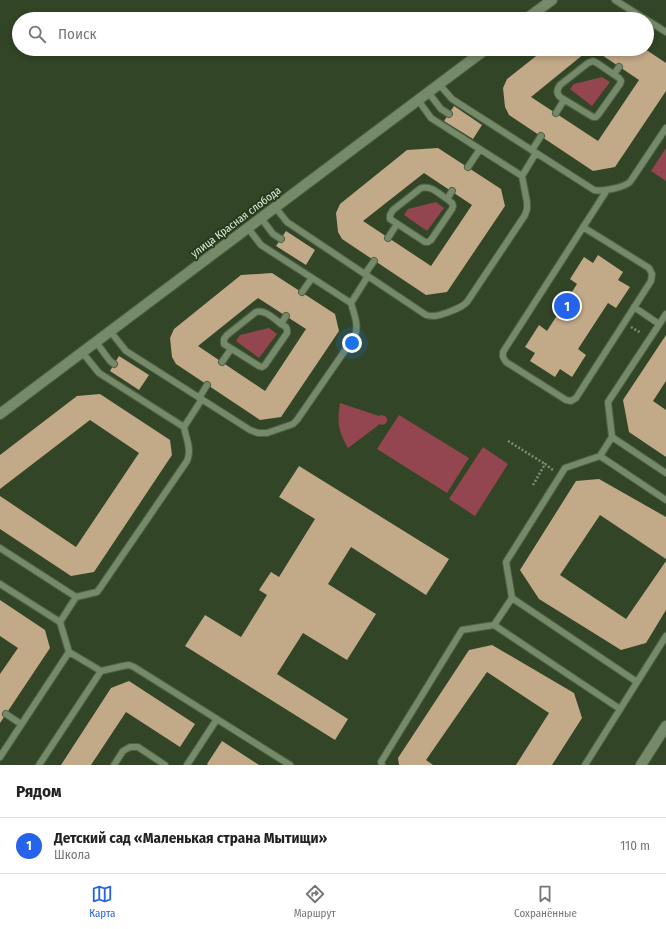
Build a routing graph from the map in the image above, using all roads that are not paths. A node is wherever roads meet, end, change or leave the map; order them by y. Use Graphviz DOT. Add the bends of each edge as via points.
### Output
graph roads {
  1 [pos="552,0"];
  2 [pos="615,0"];
  3 [pos="536,12"];
  4 [pos="632,12"];
  5 [pos="654,26"];
  6 [pos="666,32"];
  7 [pos="477,56"];
  8 [pos="619,67"];
  9 [pos="614,74"];
  10 [pos="440,84"];
  11 [pos="428,92"];
  12 [pos="418,100"];
  13 [pos="564,100"];
  14 [pos="556,113"];
  15 [pos="449,114"];
  16 [pos="666,128"];
  17 [pos="541,136"];
  18 [pos="480,149"];
  19 [pos="534,151"];
  20 [pos="468,168"];
  21 [pos="522,176"];
  22 [pos="607,190"];
  23 [pos="452,191"];
  24 [pos="447,199"];
  25 [pos="275,207"];
  26 [pos="261,218"];
  27 [pos="397,224"];
  28 [pos="583,227"];
  29 [pos="248,228"];
  30 [pos="388,238"];
  31 [pos="281,239"];
  32 [pos="374,261"];
  33 [pos="367,275"];
  34 [pos="312,278"];
  35 [pos="302,292"];
  36 [pos="350,303"];
  37 [pos="634,307"];
  38 [pos="666,314"];
  39 [pos="286,316"];
  40 [pos="281,324"];
  41 [pos="659,324"];
  42 [pos="110,331"];
  43 [pos="96,342"];
  44 [pos="231,349"];
  45 [pos="82,352"];
  46 [pos="222,362"];
  47 [pos="114,364"];
  48 [pos="207,385"];
  49 [pos="201,398"];
  50 [pos="0,414"];
  51 [pos="184,427"];
  52 [pos="612,437"];
  53 [pos="600,456"];
  54 [pos="666,473"];
  55 [pos="666,500"];
  56 [pos="0,548"];
  57 [pos="0,584"];
  58 [pos="76,597"];
  59 [pos="512,598"];
  60 [pos="60,622"];
  61 [pos="494,625"];
  62 [pos="666,636"];
  63 [pos="69,652"];
  64 [pos="101,671"];
  65 [pos="637,682"];
  66 [pos="620,709"];
  67 [pos="6,714"];
  68 [pos="217,719"];
  69 [pos="22,724"];
  70 [pos="666,726"];
  71 [pos="0,757"];
  72 [pos="39,765"];
  73 [pos="114,765"];
  74 [pos="165,765"];
  75 [pos="187,765"];
  76 [pos="290,765"];
  77 [pos="382,765"];
  78 [pos="585,765"];
  79 [pos="641,765"];
  1 -- 3 [label="street"];
  2 -- 4 [label="lane"];
  5 -- 6 [label="lane"];
  7 -- 10 [label="street, улица Красная слобода"];
  8 -- 9 [label="lane"];
  9 -- 13 [label="lane" via="596,62 588,63 558,87 558,95"];
  9 -- 13 [label="lane" via="619,78 620,84 596,117"];
  10 -- 11 [label="street, улица Красная слобода"];
  10 -- 19 [label="lane" via="452,99"];
  11 -- 12 [label="street, улица Красная слобода"];
  11 -- 15 [label="lane" via="441,109"];
  12 -- 18 [label="lane" via="431,118"];
  12 -- 25 [label="street, улица Красная слобода"];
  13 -- 14 [label="lane"];
  16 -- 22 [label="lane" via="628,184"];
  17 -- 19 [label="lane"];
  18 -- 20 [label="lane"];
  18 -- 21 [label="lane"];
  19 -- 21 [label="lane"];
  19 -- 22 [label="lane" via="594,190"];
  21 -- 33 [label="lane" via="527,202 525,215 464,306 436,316 426,315"];
  22 -- 28 [label="lane"];
  23 -- 24 [label="lane"];
  24 -- 27 [label="lane" via="429,187 421,188 391,212 390,219"];
  24 -- 27 [label="lane" via="452,202 452,209 428,242"];
  25 -- 26 [label="street, улица Красная слобода"];
  25 -- 33 [label="lane" via="287,222"];
  26 -- 29 [label="street, улица Красная слобода"];
  26 -- 31 [label="lane" via="273,234"];
  27 -- 30 [label="lane"];
  28 -- 37 [label="lane" via="649,268 652,274 651,281"];
  28 -- 37 [label="lane" via="503,352 506,362 571,401 576,398"];
  29 -- 34 [label="lane" via="261,245"];
  29 -- 42 [label="street, улица Красная слобода"];
  32 -- 33 [label="lane"];
  33 -- 36 [label="lane"];
  34 -- 35 [label="lane"];
  34 -- 36 [label="lane"];
  36 -- 49 [label="lane" via="357,324 355,336 293,424 267,433 258,433"];
  37 -- 41 [label="lane"];
  38 -- 41 [label="lane"];
  39 -- 40 [label="lane"];
  40 -- 44 [label="lane" via="263,312 256,312 225,337 224,344"];
  40 -- 44 [label="lane" via="288,330 287,333 265,365 259,366"];
  41 -- 52 [label="lane" via="608,402"];
  42 -- 43 [label="street, улица Красная слобода"];
  42 -- 49 [label="lane" via="126,351"];
  43 -- 45 [label="street, улица Красная слобода"];
  43 -- 47 [label="lane"];
  44 -- 46 [label="lane"];
  45 -- 50 [label="street, улица Красная слобода"];
  45 -- 51 [label="lane" via="99,373"];
  48 -- 49 [label="lane"];
  49 -- 51 [label="lane"];
  51 -- 58 [label="lane" via="189,450 187,461 97,592"];
  52 -- 53 [label="lane"];
  52 -- 54 [label="lane"];
  53 -- 55 [label="lane"];
  53 -- 59 [label="lane" via="565,468 506,562"];
  56 -- 58 [label="lane"];
  57 -- 60 [label="lane"];
  58 -- 60 [label="lane"];
  59 -- 61 [label="lane"];
  59 -- 65 [label="lane"];
  60 -- 63 [label="lane"];
  61 -- 66 [label="lane"];
  61 -- 77 [label="lane" via="462,630 381,762"];
  62 -- 65 [label="lane"];
  63 -- 64 [label="lane"];
  63 -- 69 [label="lane"];
  64 -- 68 [label="lane" via="129,665 134,667"];
  64 -- 72 [label="lane"];
  65 -- 66 [label="lane"];
  66 -- 78 [label="lane"];
  67 -- 69 [label="lane"];
  68 -- 75 [label="lane"];
  68 -- 76 [label="lane"];
  69 -- 71 [label="lane"];
  70 -- 79 [label="street"];
  73 -- 74 [label="lane" via="123,751 130,747 138,747"];
}
